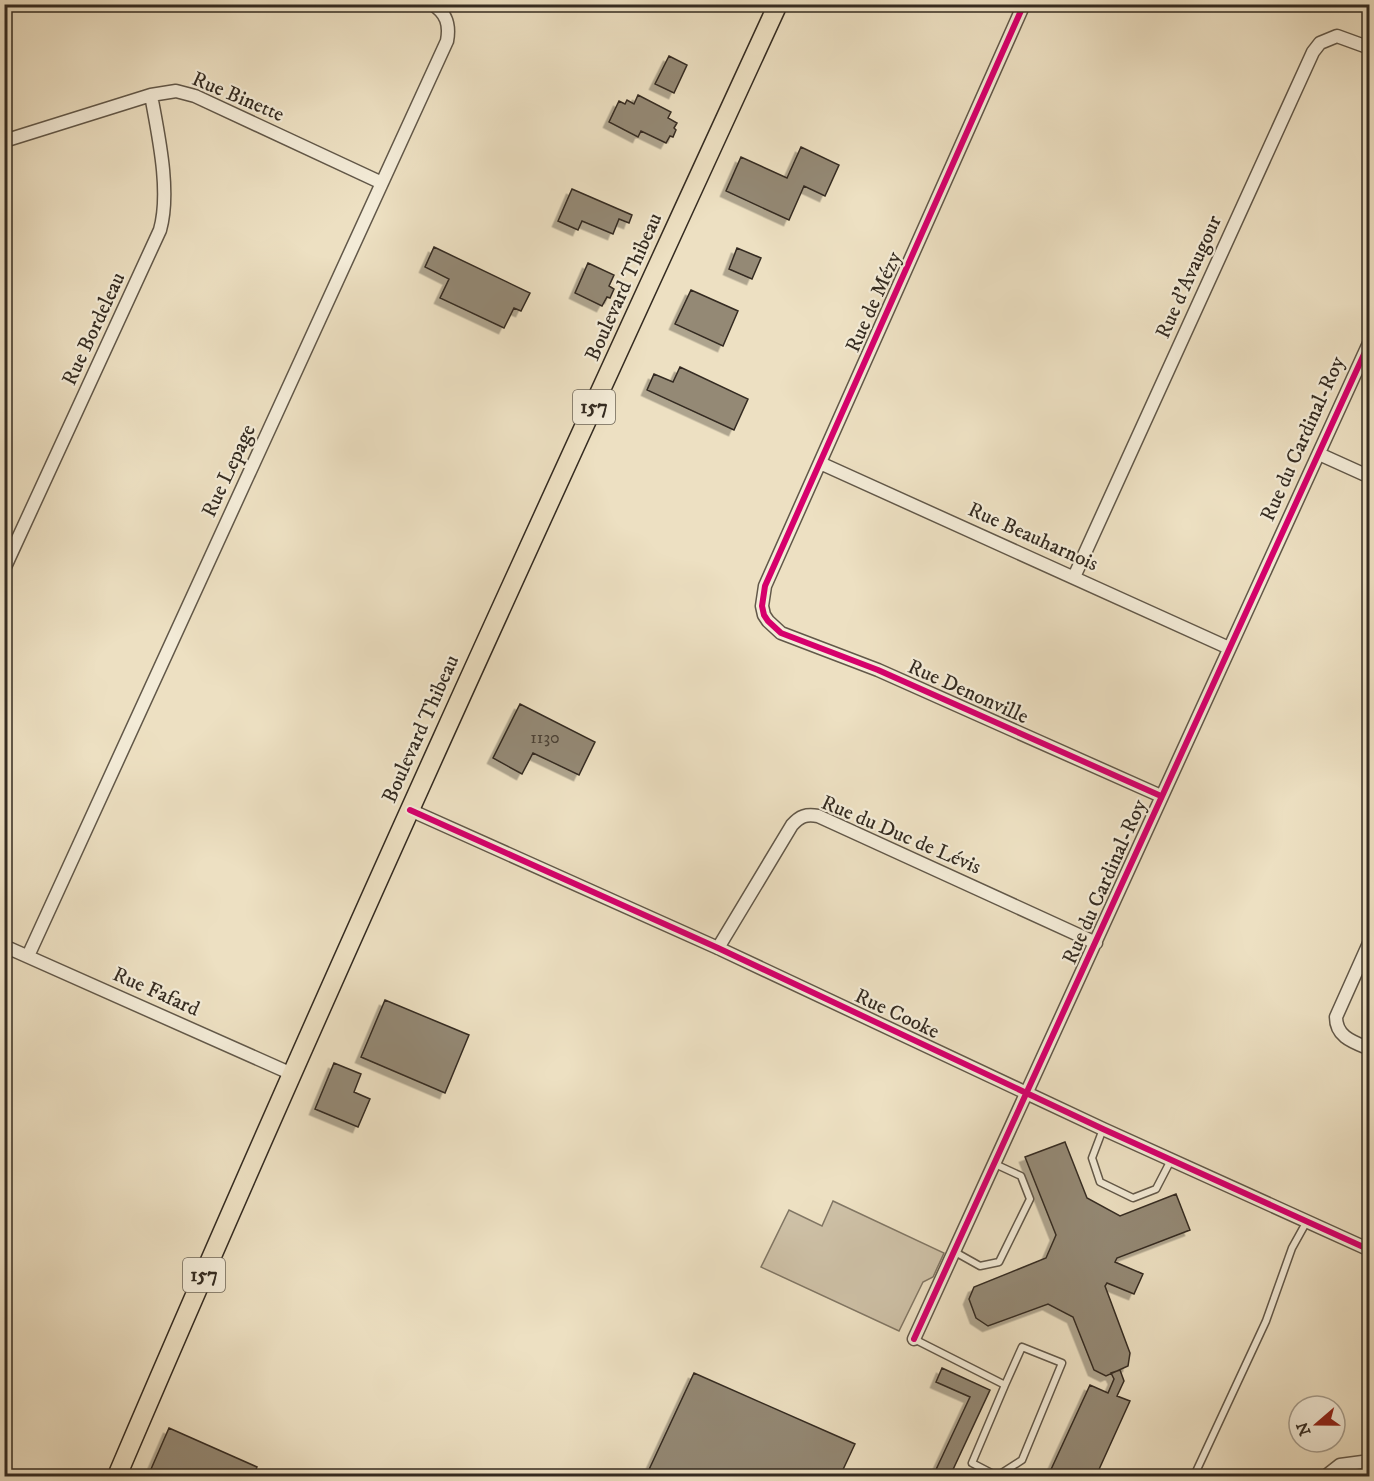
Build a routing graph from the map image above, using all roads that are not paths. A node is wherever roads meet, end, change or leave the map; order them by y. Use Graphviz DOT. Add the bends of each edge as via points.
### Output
graph roads {
  1 [pos="432,4"];
  2 [pos="777,4"];
  3 [pos="1024,4"];
  4 [pos="1370,48"];
  5 [pos="150,95"];
  6 [pos="4,141"];
  7 [pos="382,183"];
  8 [pos="1370,341"];
  9 [pos="1318,454"];
  10 [pos="820,463"];
  11 [pos="1370,477"];
  12 [pos="4,569"];
  13 [pos="1074,577"];
  14 [pos="764,615"];
  15 [pos="1229,648"];
  16 [pos="1161,796"];
  17 [pos="410,810"];
  18 [pos="1370,941"];
  19 [pos="1096,943"];
  20 [pos="4,946"];
  21 [pos="718,948"];
  22 [pos="28,956"];
  23 [pos="1370,1050"];
  24 [pos="292,1074"];
  25 [pos="1028,1093"];
  26 [pos="1103,1129"];
  27 [pos="1171,1160"];
  28 [pos="995,1164"];
  29 [pos="1306,1221"];
  30 [pos="1370,1250"];
  31 [pos="955,1252"];
  32 [pos="914,1340"];
  33 [pos="1005,1385"];
  34 [pos="1370,1461"];
  35 [pos="117,1476"];
  36 [pos="997,1476"];
  37 [pos="1194,1476"];
  38 [pos="1326,1476"];
  1 -- 7 [label="street, Rue Lepage" via="448,21 447,41"];
  2 -- 17 [label="main road, Boulevard Thibeau / 157"];
  3 -- 10 [label="street, Rue de Mézy"];
  4 -- 13 [label="street, Rue d'Avaugour" via="1337,36 1320,43 1313,52"];
  5 -- 6 [label="street, Rue Binette"];
  5 -- 7 [label="street, Rue Binette" via="176,91 195,96"];
  5 -- 12 [label="street, Rue Bordeleau" via="164,186 160,230"];
  7 -- 22 [label="street, Rue Lepage"];
  8 -- 9 [label="street, Rue du Cardinal-Roy"];
  9 -- 11 [label="street"];
  9 -- 15 [label="street, Rue du Cardinal-Roy"];
  10 -- 13 [label="street, Rue Beauharnois"];
  10 -- 14 [label="street, Rue de Mézy" via="765,586"];
  13 -- 15 [label="street, Rue Beauharnois"];
  14 -- 16 [label="street, Rue Denonville" via="774,628 788,636 878,670"];
  15 -- 16 [label="street, Rue du Cardinal-Roy"];
  16 -- 19 [label="street, Rue du Cardinal-Roy"];
  17 -- 21 [label="street, Rue Cooke"];
  17 -- 24 [label="main road, Boulevard Thibeau / 157"];
  18 -- 23 [label="street" via="1337,1011 1337,1028 1344,1037"];
  19 -- 21 [label="street, Rue du Duc de Lévis" via="810,814 792,825"];
  19 -- 25 [label="street, Rue du Cardinal-Roy"];
  20 -- 22 [label="street, Rue Fafard"];
  21 -- 25 [label="street, Rue Cooke"];
  22 -- 24 [label="street, Rue Fafard"];
  24 -- 35 [label="main road, Boulevard Thibeau / 157"];
  25 -- 26 [label="street, Rue Cooke"];
  25 -- 28 [label="street, Rue du Cardinal-Roy"];
  26 -- 27 [label="street, Rue Cooke"];
  26 -- 27 [label="lane" via="1092,1158 1101,1182 1133,1198 1156,1189"];
  27 -- 29 [label="street, Rue Cooke"];
  28 -- 31 [label="street, Rue du Cardinal-Roy"];
  28 -- 31 [label="lane" via="1021,1176 1030,1199 999,1262 980,1266"];
  29 -- 30 [label="street, Rue Cooke"];
  29 -- 37 [label="lane" via="1266,1321"];
  31 -- 32 [label="street, Rue du Cardinal-Roy"];
  32 -- 33 [label="lane"];
  33 -- 36 [label="lane" via="972,1463"];
  33 -- 36 [label="lane" via="1023,1347 1062,1363 1022,1460"];
  34 -- 38 [label="street" via="1345,1463"];
}
